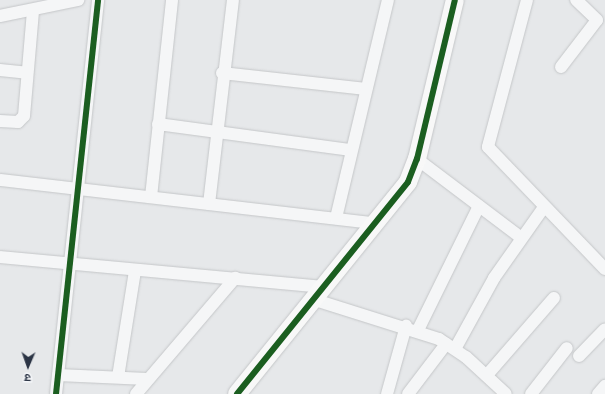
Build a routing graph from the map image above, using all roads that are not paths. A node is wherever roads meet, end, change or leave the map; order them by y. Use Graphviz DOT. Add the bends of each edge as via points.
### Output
graph roads {
  1 [pos="78,0"];
  2 [pos="98,0"];
  3 [pos="172,0"];
  4 [pos="233,0"];
  5 [pos="388,0"];
  6 [pos="455,0"];
  7 [pos="527,0"];
  8 [pos="576,0"];
  9 [pos="33,10"];
  10 [pos="0,16"];
  11 [pos="561,67"];
  12 [pos="0,70"];
  13 [pos="222,72"];
  14 [pos="27,73"];
  15 [pos="366,89"];
  16 [pos="0,121"];
  17 [pos="158,124"];
  18 [pos="217,130"];
  19 [pos="352,150"];
  20 [pos="417,159"];
  21 [pos="0,180"];
  22 [pos="77,188"];
  23 [pos="151,197"];
  24 [pos="209,204"];
  25 [pos="479,206"];
  26 [pos="544,207"];
  27 [pos="336,218"];
  28 [pos="374,223"];
  29 [pos="520,237"];
  30 [pos="0,257"];
  31 [pos="69,264"];
  32 [pos="605,269"];
  33 [pos="135,271"];
  34 [pos="235,278"];
  35 [pos="317,293"];
  36 [pos="554,298"];
  37 [pos="406,326"];
  38 [pos="605,329"];
  39 [pos="418,330"];
  40 [pos="451,346"];
  41 [pos="567,348"];
  42 [pos="579,356"];
  43 [pos="58,375"];
  44 [pos="487,375"];
  45 [pos="118,377"];
  46 [pos="147,379"];
  47 [pos="605,386"];
  48 [pos="56,394"];
  49 [pos="136,394"];
  50 [pos="237,394"];
  51 [pos="387,394"];
  52 [pos="408,394"];
  53 [pos="506,394"];
  54 [pos="531,394"];
  55 [pos="598,394"];
  1 -- 9 [label="street"];
  2 -- 22 [label="street"];
  3 -- 17 [label="street"];
  4 -- 13 [label="street"];
  5 -- 15 [label="street"];
  6 -- 20 [label="street"];
  7 -- 26 [label="street" via="488,147"];
  8 -- 11 [label="street" via="597,20"];
  9 -- 10 [label="street"];
  9 -- 14 [label="street"];
  12 -- 14 [label="street"];
  13 -- 15 [label="street"];
  13 -- 18 [label="street"];
  14 -- 16 [label="street" via="22,120"];
  15 -- 19 [label="street"];
  17 -- 18 [label="street"];
  17 -- 23 [label="street"];
  18 -- 19 [label="street"];
  18 -- 24 [label="street"];
  19 -- 27 [label="street"];
  20 -- 25 [label="street"];
  20 -- 28 [label="street" via="408,182"];
  21 -- 22 [label="street"];
  22 -- 23 [label="street"];
  22 -- 31 [label="street"];
  23 -- 24 [label="street"];
  24 -- 27 [label="street"];
  25 -- 29 [label="street"];
  25 -- 39 [label="street"];
  26 -- 29 [label="street"];
  26 -- 32 [label="street"];
  27 -- 28 [label="street"];
  28 -- 35 [label="street"];
  29 -- 40 [label="street"];
  30 -- 31 [label="street"];
  31 -- 33 [label="street"];
  31 -- 43 [label="street"];
  33 -- 34 [label="street"];
  33 -- 45 [label="street"];
  34 -- 35 [label="street"];
  34 -- 46 [label="street"];
  35 -- 37 [label="street"];
  35 -- 50 [label="street"];
  36 -- 44 [label="street"];
  37 -- 39 [label="street"];
  37 -- 51 [label="street"];
  38 -- 42 [label="street"];
  39 -- 40 [label="street"];
  40 -- 44 [label="street"];
  40 -- 52 [label="street"];
  41 -- 54 [label="street"];
  43 -- 45 [label="street"];
  43 -- 48 [label="street"];
  44 -- 53 [label="street"];
  45 -- 46 [label="street"];
  46 -- 49 [label="street"];
  47 -- 55 [label="street"];
}
